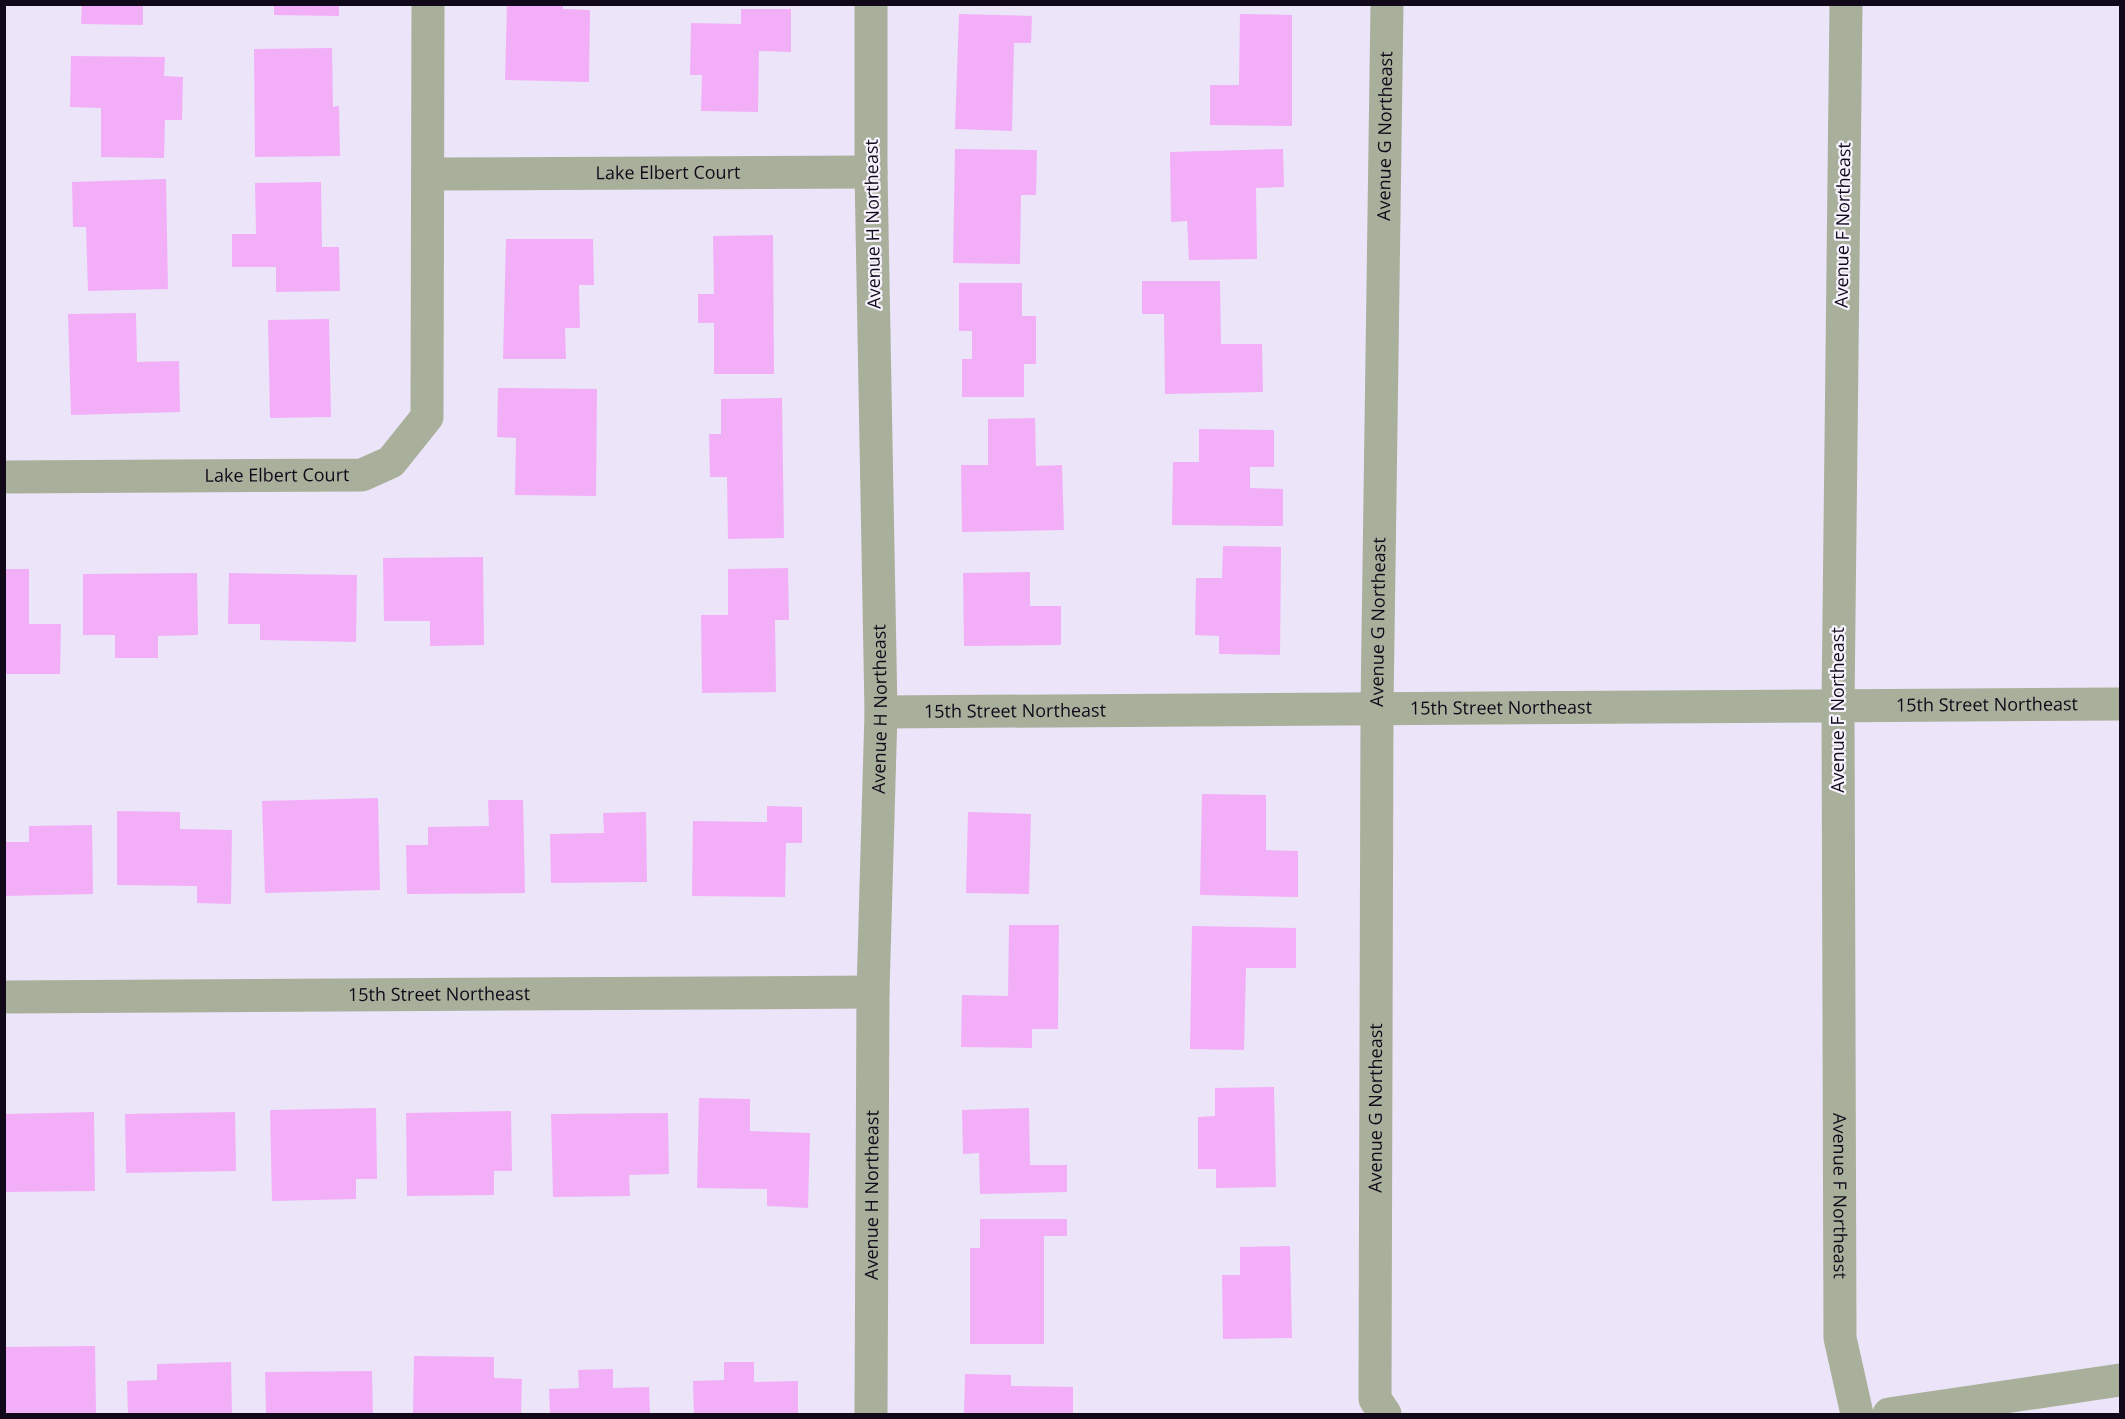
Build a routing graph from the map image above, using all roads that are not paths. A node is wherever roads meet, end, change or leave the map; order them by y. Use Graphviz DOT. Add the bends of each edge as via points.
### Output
graph roads {
  1 [pos="428,4"];
  2 [pos="871,4"];
  3 [pos="1387,4"];
  4 [pos="1846,4"];
  5 [pos="872,172"];
  6 [pos="428,174"];
  7 [pos="4,477"];
  8 [pos="2121,704"];
  9 [pos="1838,705"];
  10 [pos="1377,707"];
  11 [pos="881,711"];
  12 [pos="873,992"];
  13 [pos="4,997"];
  14 [pos="2121,1380"];
  15 [pos="871,1414"];
  16 [pos="1385,1414"];
  17 [pos="1857,1414"];
  18 [pos="1889,1414"];
  1 -- 6 [label="street, Lake Elbert Court"];
  2 -- 5 [label="street, Avenue H Northeast"];
  3 -- 10 [label="street, Avenue G Northeast"];
  4 -- 9 [label="street, Avenue F Northeast"];
  5 -- 6 [label="street, Lake Elbert Court"];
  5 -- 11 [label="street, Avenue H Northeast"];
  6 -- 7 [label="street, Lake Elbert Court" via="427,417 391,462 362,475"];
  8 -- 9 [label="street, 15th Street Northeast"];
  9 -- 10 [label="street, 15th Street Northeast"];
  9 -- 17 [label="street, Avenue F Northeast" via="1840,1338"];
  10 -- 11 [label="street, 15th Street Northeast"];
  10 -- 16 [label="street, Avenue G Northeast" via="1375,1399"];
  11 -- 12 [label="street, Avenue H Northeast"];
  12 -- 13 [label="street, 15th Street Northeast"];
  12 -- 15 [label="street, Avenue H Northeast"];
  14 -- 18 [label="street"];
}
